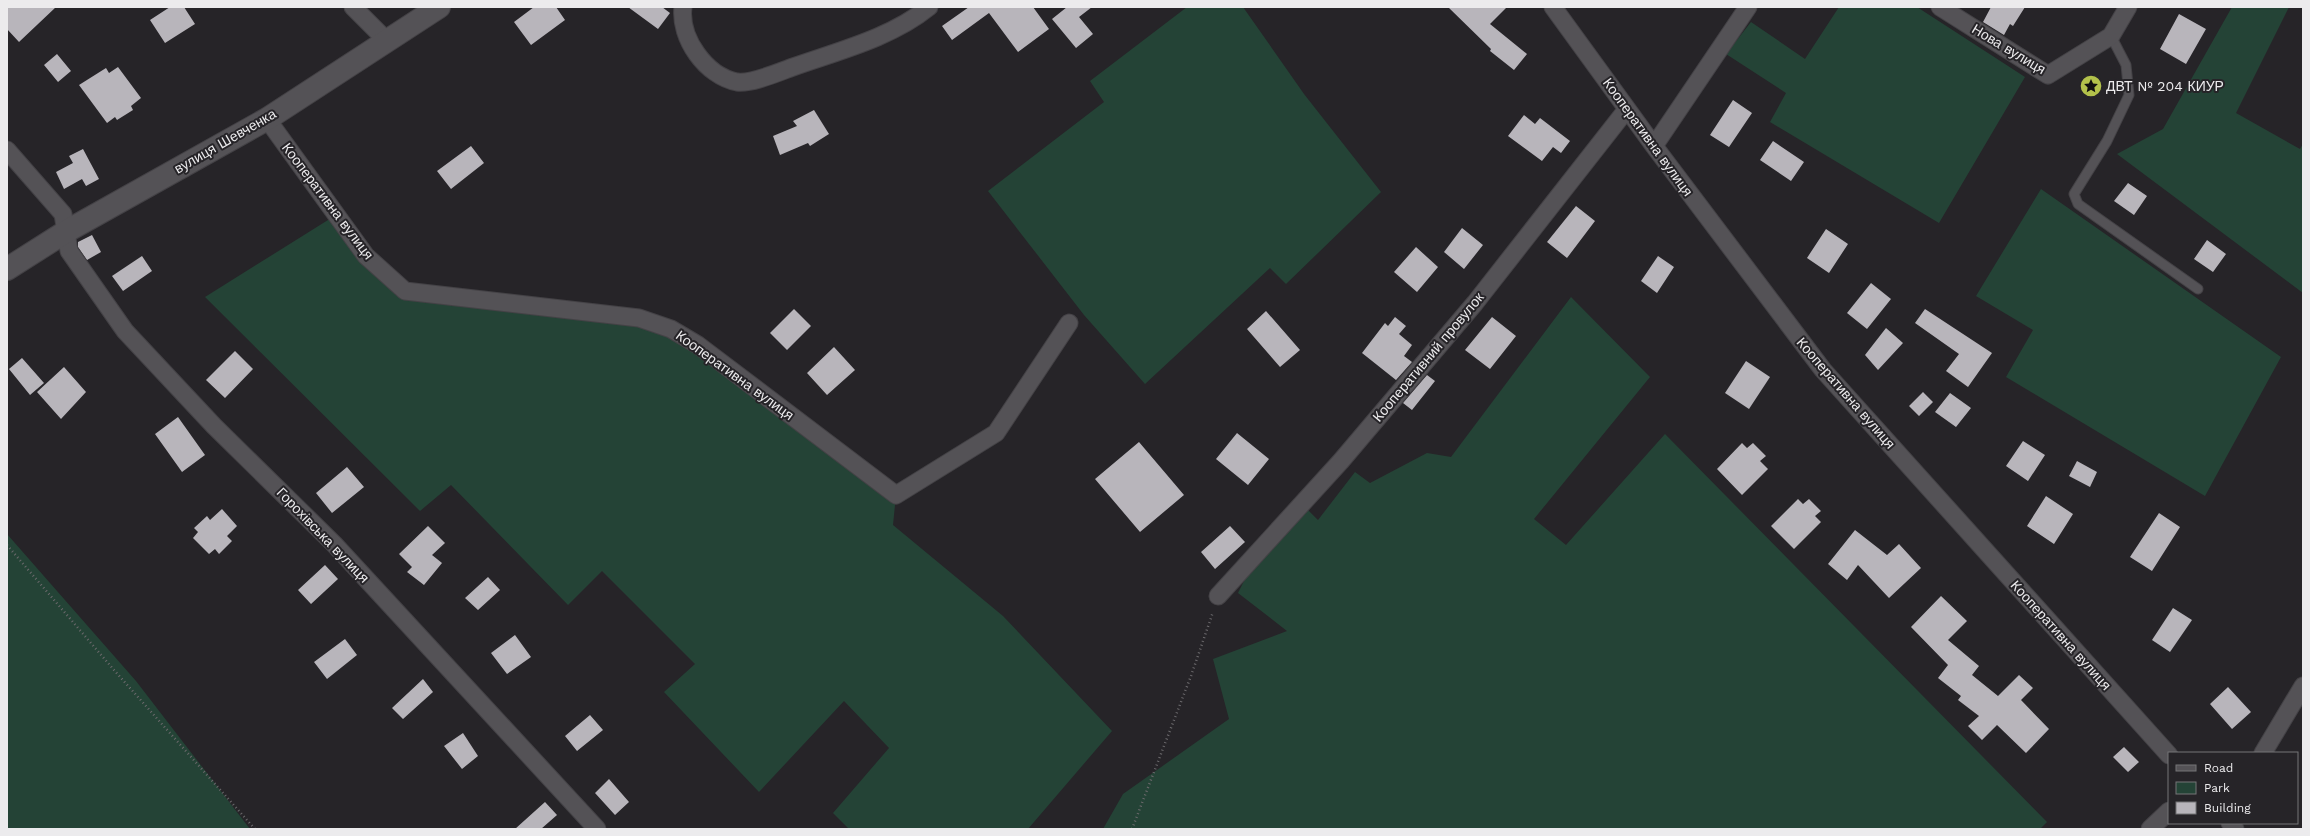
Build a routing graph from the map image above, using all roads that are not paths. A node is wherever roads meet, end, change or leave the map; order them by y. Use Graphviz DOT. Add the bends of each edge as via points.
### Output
graph roads {
  1 [pos="354,7"];
  2 [pos="439,7"];
  3 [pos="683,7"];
  4 [pos="929,7"];
  5 [pos="1553,7"];
  6 [pos="1748,7"];
  7 [pos="1940,7"];
  8 [pos="2128,7"];
  9 [pos="2111,36"];
  10 [pos="386,40"];
  11 [pos="1627,109"];
  12 [pos="266,119"];
  13 [pos="1654,146"];
  14 [pos="7,150"];
  15 [pos="67,231"];
  16 [pos="7,269"];
  17 [pos="2198,289"];
  18 [pos="1069,323"];
  19 [pos="1218,596"];
  20 [pos="2303,686"];
  21 [pos="2264,752"];
  22 [pos="2168,754"];
  23 [pos="2168,812"];
  24 [pos="597,829"];
  25 [pos="2150,829"];
  1 -- 10 [label="street"];
  2 -- 10 [label="street, вулиця Шевченка"];
  3 -- 4 [label="street" via="682,17 694,49 714,73 738,82 759,79 870,39"];
  5 -- 11 [label="street, Кооперативна вулиця"];
  6 -- 13 [label="street"];
  7 -- 9 [label="street, Нова вулиця" via="2048,75"];
  8 -- 9 [label="street, Нова вулиця"];
  9 -- 17 [label="lane" via="2126,65 2129,95 2107,141 2074,194 2078,204"];
  10 -- 12 [label="street, вулиця Шевченка"];
  11 -- 13 [label="street, Кооперативна вулиця"];
  11 -- 19 [label="street, Кооперативний провулок" via="1465,315 1341,461"];
  12 -- 15 [label="street, вулиця Шевченка"];
  12 -- 18 [label="street, Кооперативна вулиця" via="366,256 405,291 638,318 671,329 698,345 896,495 996,433"];
  13 -- 22 [label="street, Кооперативна вулиця" via="1823,370"];
  14 -- 15 [label="street, Горохівська вулиця" via="62,214"];
  15 -- 16 [label="street, вулиця Шевченка"];
  15 -- 24 [label="street, Горохівська вулиця" via="69,251 125,330 214,426 334,544"];
  20 -- 21 [label="street"];
  23 -- 25 [label="street"];
}
